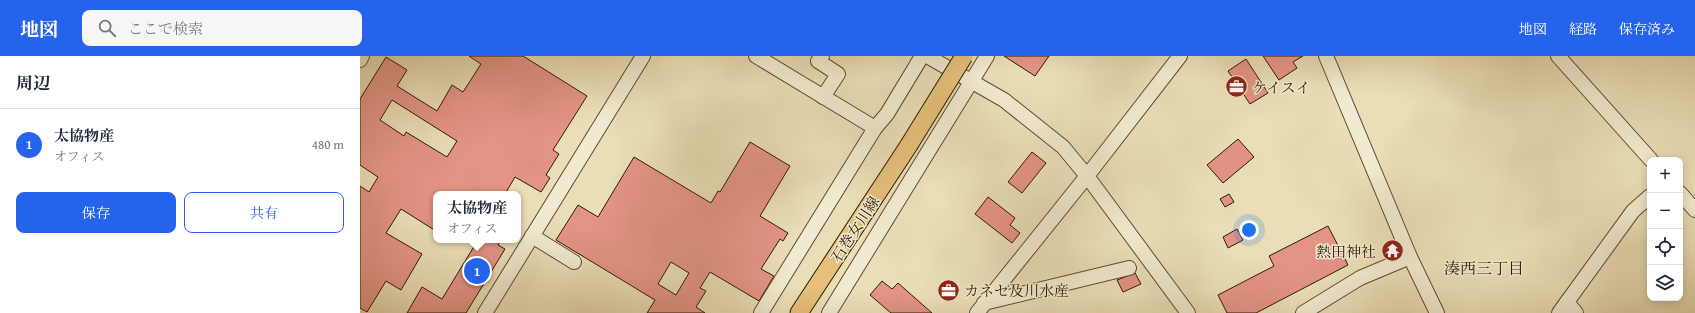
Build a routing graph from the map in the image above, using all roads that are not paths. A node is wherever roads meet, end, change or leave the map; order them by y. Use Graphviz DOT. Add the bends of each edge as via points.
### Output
graph roads {
  1 [pos="362,56"];
  2 [pos="643,56"];
  3 [pos="756,56"];
  4 [pos="822,56"];
  5 [pos="922,56"];
  6 [pos="927,56"];
  7 [pos="964,56"];
  8 [pos="987,56"];
  9 [pos="1180,56"];
  10 [pos="1326,56"];
  11 [pos="1558,56"];
  12 [pos="360,60"];
  13 [pos="972,81"];
  14 [pos="823,97"];
  15 [pos="875,128"];
  16 [pos="1648,157"];
  17 [pos="1087,176"];
  18 [pos="1683,196"];
  19 [pos="1647,199"];
  20 [pos="1695,210"];
  21 [pos="532,236"];
  22 [pos="1410,257"];
  23 [pos="574,262"];
  24 [pos="1129,268"];
  25 [pos="1563,307"];
  26 [pos="980,308"];
  27 [pos="485,313"];
  28 [pos="761,313"];
  29 [pos="799,313"];
  30 [pos="829,313"];
  31 [pos="1188,313"];
  32 [pos="1303,313"];
  33 [pos="1437,313"];
  34 [pos="1576,313"];
  1 -- 12 [label="street"];
  2 -- 21 [label="street"];
  3 -- 14 [label="street"];
  4 -- 14 [label="street" via="818,61 838,74"];
  5 -- 15 [label="street" via="887,114"];
  6 -- 13 [label="street"];
  7 -- 29 [label="main road, 石巻女川線, bridge"];
  8 -- 13 [label="street"];
  9 -- 17 [label="street"];
  10 -- 22 [label="street"];
  11 -- 16 [label="street"];
  13 -- 17 [label="street" via="1004,100 1063,147"];
  13 -- 30 [label="street"];
  14 -- 15 [label="street"];
  15 -- 28 [label="street"];
  17 -- 26 [label="street"];
  17 -- 31 [label="street"];
  18 -- 20 [label="street"];
  19 -- 25 [label="street" via="1633,211"];
  21 -- 23 [label="street"];
  21 -- 27 [label="street"];
  22 -- 32 [label="street" via="1360,278"];
  22 -- 33 [label="street"];
  24 -- 26 [label="street"];
  25 -- 34 [label="street"];
}
